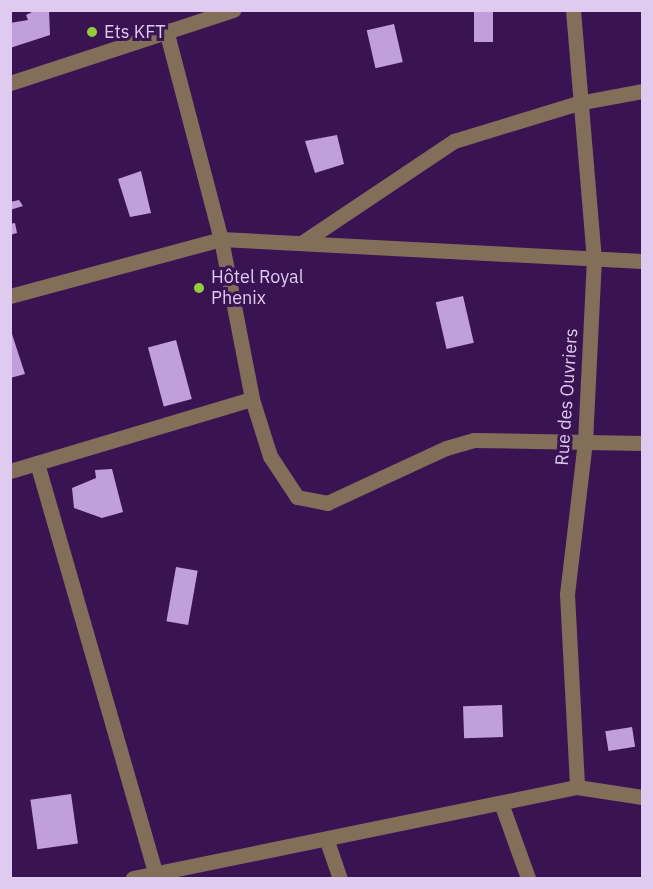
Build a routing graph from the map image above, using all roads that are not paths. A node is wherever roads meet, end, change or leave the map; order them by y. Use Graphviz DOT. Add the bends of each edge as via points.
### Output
graph roads {
  1 [pos="233,10"];
  2 [pos="573,10"];
  3 [pos="166,30"];
  4 [pos="10,83"];
  5 [pos="642,91"];
  6 [pos="578,103"];
  7 [pos="221,239"];
  8 [pos="303,242"];
  9 [pos="594,258"];
  10 [pos="642,261"];
  11 [pos="10,296"];
  12 [pos="252,399"];
  13 [pos="585,441"];
  14 [pos="642,443"];
  15 [pos="37,463"];
  16 [pos="10,471"];
  17 [pos="577,787"];
  18 [pos="642,797"];
  19 [pos="501,803"];
  20 [pos="327,841"];
  21 [pos="157,877"];
  22 [pos="133,879"];
  23 [pos="340,879"];
  24 [pos="528,879"];
  1 -- 3 [label="street"];
  2 -- 6 [label="street, Rue des Ouvriers"];
  3 -- 4 [label="street"];
  3 -- 7 [label="street"];
  5 -- 6 [label="street"];
  6 -- 8 [label="street" via="437,149"];
  6 -- 9 [label="street, Rue des Ouvriers"];
  7 -- 8 [label="street"];
  7 -- 11 [label="street"];
  7 -- 12 [label="street"];
  8 -- 9 [label="street"];
  9 -- 10 [label="street"];
  9 -- 13 [label="street, Rue des Ouvriers"];
  12 -- 13 [label="street" via="270,456 297,497 316,504 462,443"];
  12 -- 15 [label="street"];
  13 -- 14 [label="street"];
  13 -- 17 [label="street, Rue des Ouvriers" via="567,594"];
  15 -- 16 [label="street"];
  15 -- 21 [label="street"];
  17 -- 18 [label="street"];
  17 -- 19 [label="street"];
  19 -- 20 [label="street"];
  19 -- 24 [label="street"];
  20 -- 21 [label="street"];
  20 -- 23 [label="street"];
  21 -- 22 [label="street"];
}
